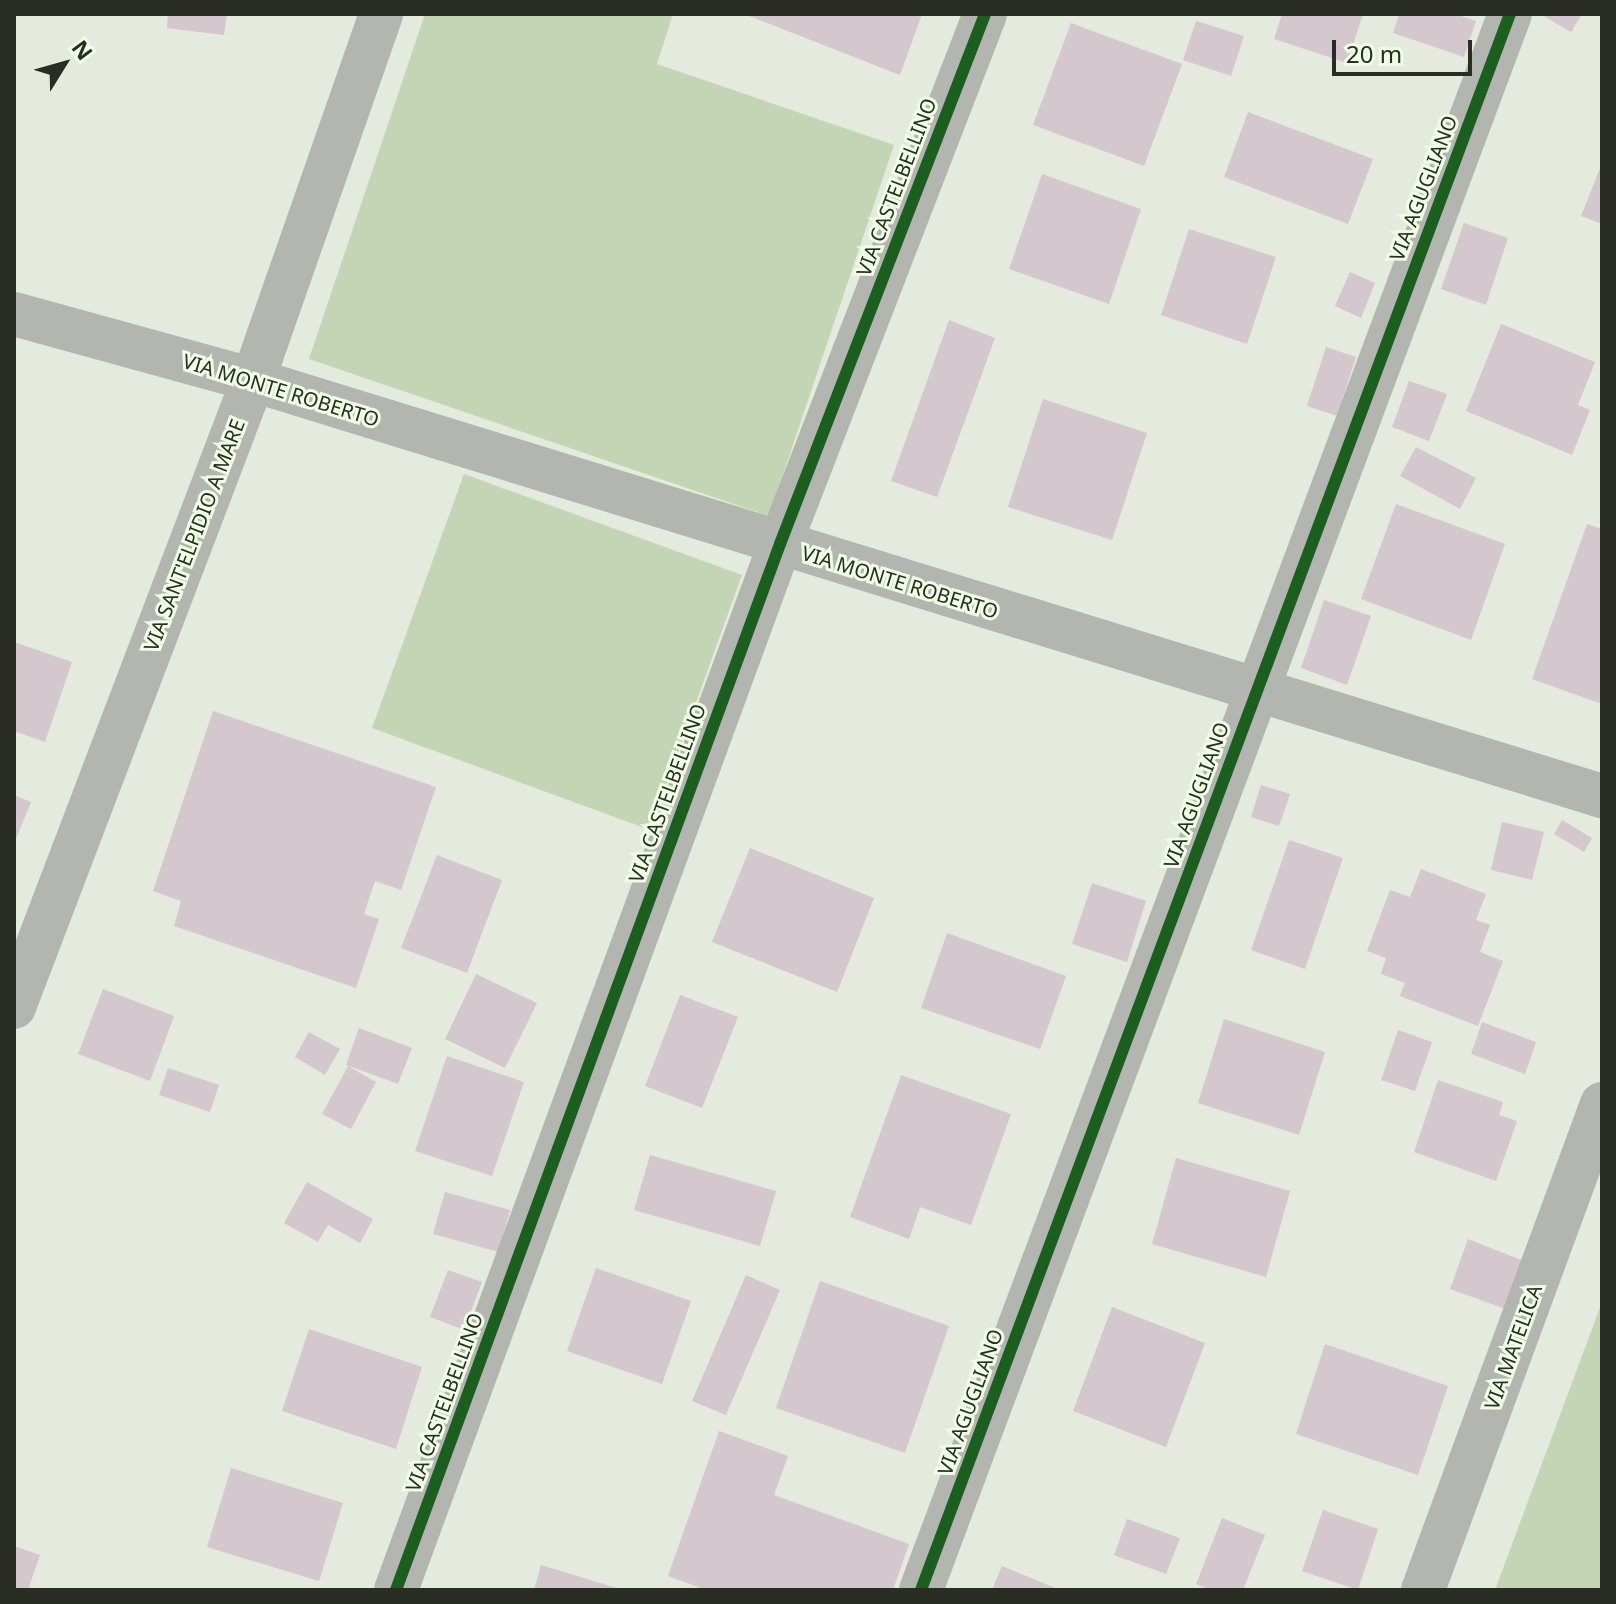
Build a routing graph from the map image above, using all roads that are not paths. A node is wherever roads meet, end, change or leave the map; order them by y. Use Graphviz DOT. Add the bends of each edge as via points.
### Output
graph roads {
  1 [pos="381,14"];
  2 [pos="985,14"];
  3 [pos="1510,14"];
  4 [pos="14,314"];
  5 [pos="253,380"];
  6 [pos="780,544"];
  7 [pos="1255,693"];
  8 [pos="1602,796"];
  9 [pos="14,1007"];
  10 [pos="1602,1104"];
  11 [pos="396,1590"];
  12 [pos="921,1590"];
  13 [pos="1423,1590"];
  1 -- 5 [label="street, VIA SANT'ELPIDIO A MARE"];
  2 -- 6 [label="street, VIA CASTELBELLINO"];
  3 -- 7 [label="street, VIA AGUGLIANO"];
  4 -- 5 [label="street, VIA MONTE ROBERTO"];
  5 -- 6 [label="street, VIA MONTE ROBERTO"];
  5 -- 9 [label="street, VIA SANT'ELPIDIO A MARE"];
  6 -- 7 [label="street, VIA MONTE ROBERTO"];
  6 -- 11 [label="street, VIA CASTELBELLINO"];
  7 -- 8 [label="street, VIA MONTE ROBERTO"];
  7 -- 12 [label="street, VIA AGUGLIANO"];
  10 -- 13 [label="street, VIA MATELICA"];
}
